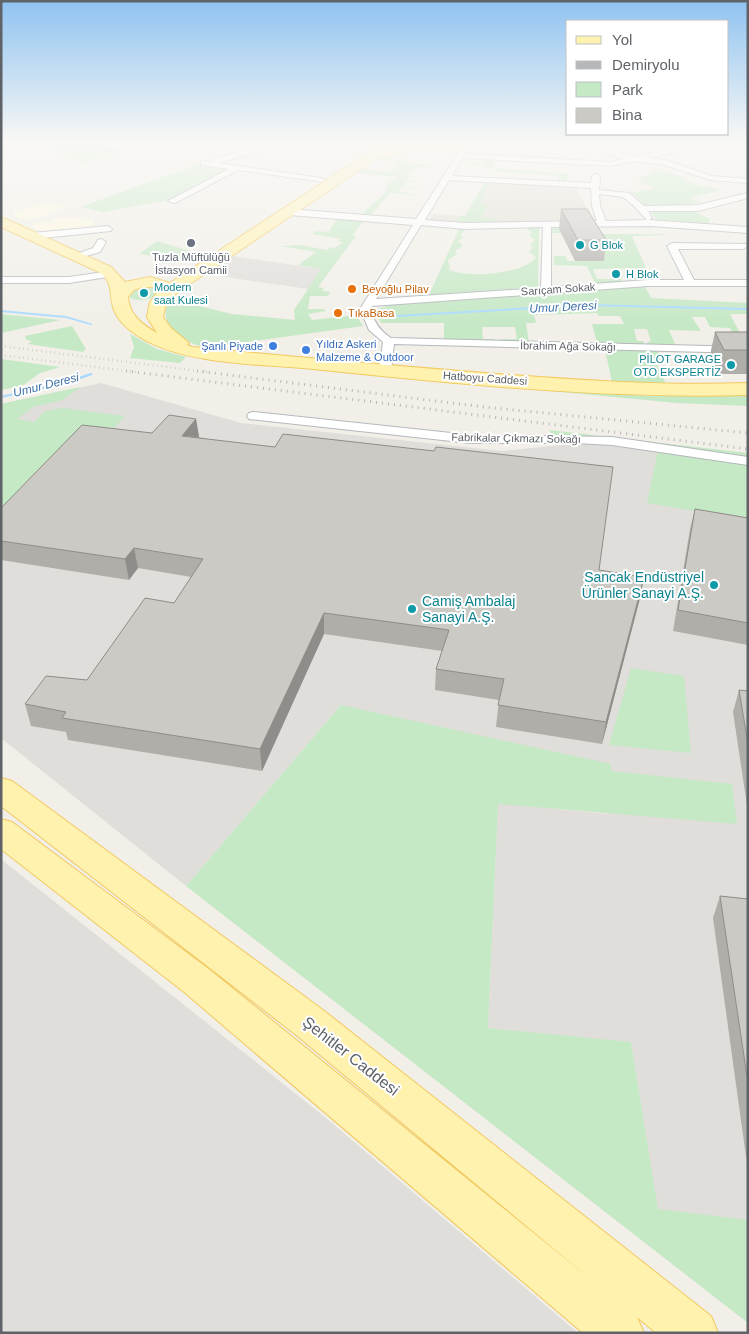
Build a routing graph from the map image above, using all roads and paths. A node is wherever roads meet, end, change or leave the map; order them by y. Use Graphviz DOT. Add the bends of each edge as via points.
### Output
graph roads {
  1 [pos="283,205"];
  2 [pos="300,205"];
  3 [pos="431,205"];
  4 [pos="594,205"];
  5 [pos="638,205"];
  6 [pos="709,205"];
  7 [pos="641,208"];
  8 [pos="698,208"];
  9 [pos="290,212"];
  10 [pos="1,222"];
  11 [pos="420,223"];
  12 [pos="651,223"];
  13 [pos="603,224"];
  14 [pos="547,226"];
  15 [pos="108,229"];
  16 [pos="732,230"];
  17 [pos="748,230"];
  18 [pos="32,236"];
  19 [pos="101,242"];
  20 [pos="746,248"];
  21 [pos="76,256"];
  22 [pos="107,271"];
  23 [pos="3,279"];
  24 [pos="690,282"];
  25 [pos="148,283"];
  26 [pos="748,283"];
  27 [pos="546,290"];
  28 [pos="164,295"];
  29 [pos="132,300"];
  30 [pos="368,303"];
  31 [pos="389,341"];
  32 [pos="748,350"];
  33 [pos="223,356"];
  34 [pos="385,371"];
  35 [pos="748,390"];
  36 [pos="253,416"];
  37 [pos="748,461"];
  38 [pos="1,789"];
  39 [pos="1,831"];
  40 [pos="620,1333"];
  41 [pos="694,1333"];
  1 -- 25 [label="main road" via="180,274"];
  2 -- 9 [label="main road"];
  3 -- 11 [label="street"];
  4 -- 13 [label="street"];
  5 -- 7 [label="street"];
  6 -- 8 [label="street"];
  7 -- 8 [label="street"];
  7 -- 12 [label="street"];
  8 -- 16 [label="street" via="727,223"];
  9 -- 11 [label="street"];
  9 -- 28 [label="main road"];
  10 -- 18 [label="main road"];
  11 -- 14 [label="street"];
  11 -- 30 [label="street"];
  12 -- 13 [label="street"];
  12 -- 16 [label="street"];
  13 -- 14 [label="street"];
  14 -- 27 [label="street"];
  15 -- 18 [label="street"];
  16 -- 17 [label="street"];
  16 -- 20 [label="street"];
  18 -- 21 [label="main road"];
  19 -- 21 [label="street" via="98,250"];
  20 -- 24 [label="street" via="672,246"];
  21 -- 22 [label="main road"];
  22 -- 23 [label="street" via="69,280"];
  22 -- 25 [label="main road" via="132,281"];
  22 -- 29 [label="main road, Hatboyu Caddesi"];
  24 -- 26 [label="street, Sarıçam Sokak"];
  24 -- 27 [label="street, Sarıçam Sokak"];
  25 -- 28 [label="main road" via="164,286 167,289"];
  25 -- 29 [label="main road" via="122,290"];
  27 -- 30 [label="street, Sarıçam Sokak"];
  28 -- 29 [label="main road"];
  28 -- 33 [label="main road, Hatboyu Caddesi" via="155,314 165,332 189,348"];
  29 -- 33 [label="main road, Hatboyu Caddesi" via="122,308 126,316 150,336 184,351"];
  30 -- 31 [label="street" via="365,309 368,318 378,336"];
  31 -- 32 [label="street, İbrahim Ağa Sokağı"];
  31 -- 34 [label="street"];
  33 -- 34 [label="main road, Hatboyu Caddesi"];
  34 -- 35 [label="main road, Hatboyu Caddesi" via="645,390"];
  36 -- 37 [label="street, Fabrikalar Çıkmazı Sokağı" via="470,439 612,441"];
  38 -- 41 [label="main road, Şehitler Caddesi" via="309,1022"];
  39 -- 40 [label="main road" via="212,994"];
}
